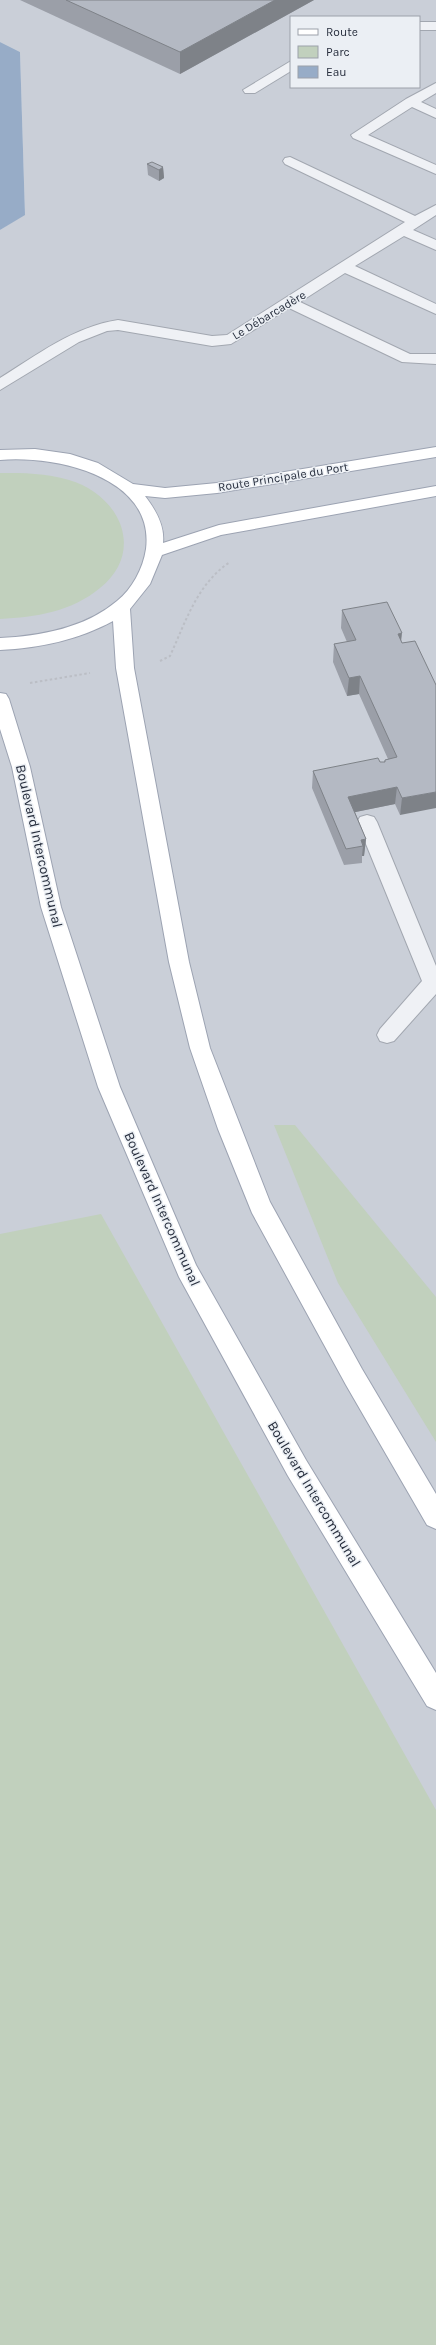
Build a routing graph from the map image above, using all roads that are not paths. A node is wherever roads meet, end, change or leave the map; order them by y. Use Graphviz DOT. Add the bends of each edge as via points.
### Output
graph roads {
  1 [pos="420,26"];
  2 [pos="436,26"];
  3 [pos="290,66"];
  4 [pos="436,87"];
  5 [pos="250,90"];
  6 [pos="411,102"];
  7 [pos="436,114"];
  8 [pos="290,161"];
  9 [pos="436,170"];
  10 [pos="436,209"];
  11 [pos="416,222"];
  12 [pos="403,230"];
  13 [pos="436,246"];
  14 [pos="345,267"];
  15 [pos="290,302"];
  16 [pos="436,310"];
  17 [pos="436,359"];
  18 [pos="0,385"];
  19 [pos="436,452"];
  20 [pos="0,455"];
  21 [pos="130,489"];
  22 [pos="436,490"];
  23 [pos="156,551"];
  24 [pos="121,607"];
  25 [pos="0,644"];
  26 [pos="0,699"];
  27 [pos="367,822"];
  28 [pos="435,983"];
  29 [pos="387,1035"];
  30 [pos="436,1517"];
  31 [pos="436,1697"];
  1 -- 2 [label="street"];
  3 -- 5 [label="street"];
  4 -- 6 [label="street"];
  6 -- 7 [label="street"];
  6 -- 9 [label="street" via="358,135"];
  8 -- 11 [label="street"];
  10 -- 11 [label="street, Le Débarcadère"];
  11 -- 12 [label="street, Le Débarcadère"];
  12 -- 13 [label="street"];
  12 -- 14 [label="street, Le Débarcadère"];
  14 -- 15 [label="street, Le Débarcadère"];
  14 -- 16 [label="street"];
  15 -- 17 [label="street" via="407,359"];
  15 -- 18 [label="street, Le Débarcadère" via="231,339 212,341 118,325 98,328"];
  19 -- 21 [label="main road, Route Principale du Port" via="216,488 165,493"];
  20 -- 21 [label="main road" via="45,455 80,462 109,474"];
  21 -- 23 [label="main road" via="147,510 156,535"];
  22 -- 23 [label="main road" via="219,530"];
  23 -- 24 [label="main road" via="140,588"];
  24 -- 25 [label="main road" via="92,624 62,636 20,644"];
  24 -- 30 [label="main road" via="125,668 179,962 200,1048 260,1206 350,1370"];
  26 -- 31 [label="main road, Boulevard Intercommunal" via="21,767 51,906 107,1080 187,1270 297,1468"];
  27 -- 28 [label="street"];
  28 -- 29 [label="street"];
}
